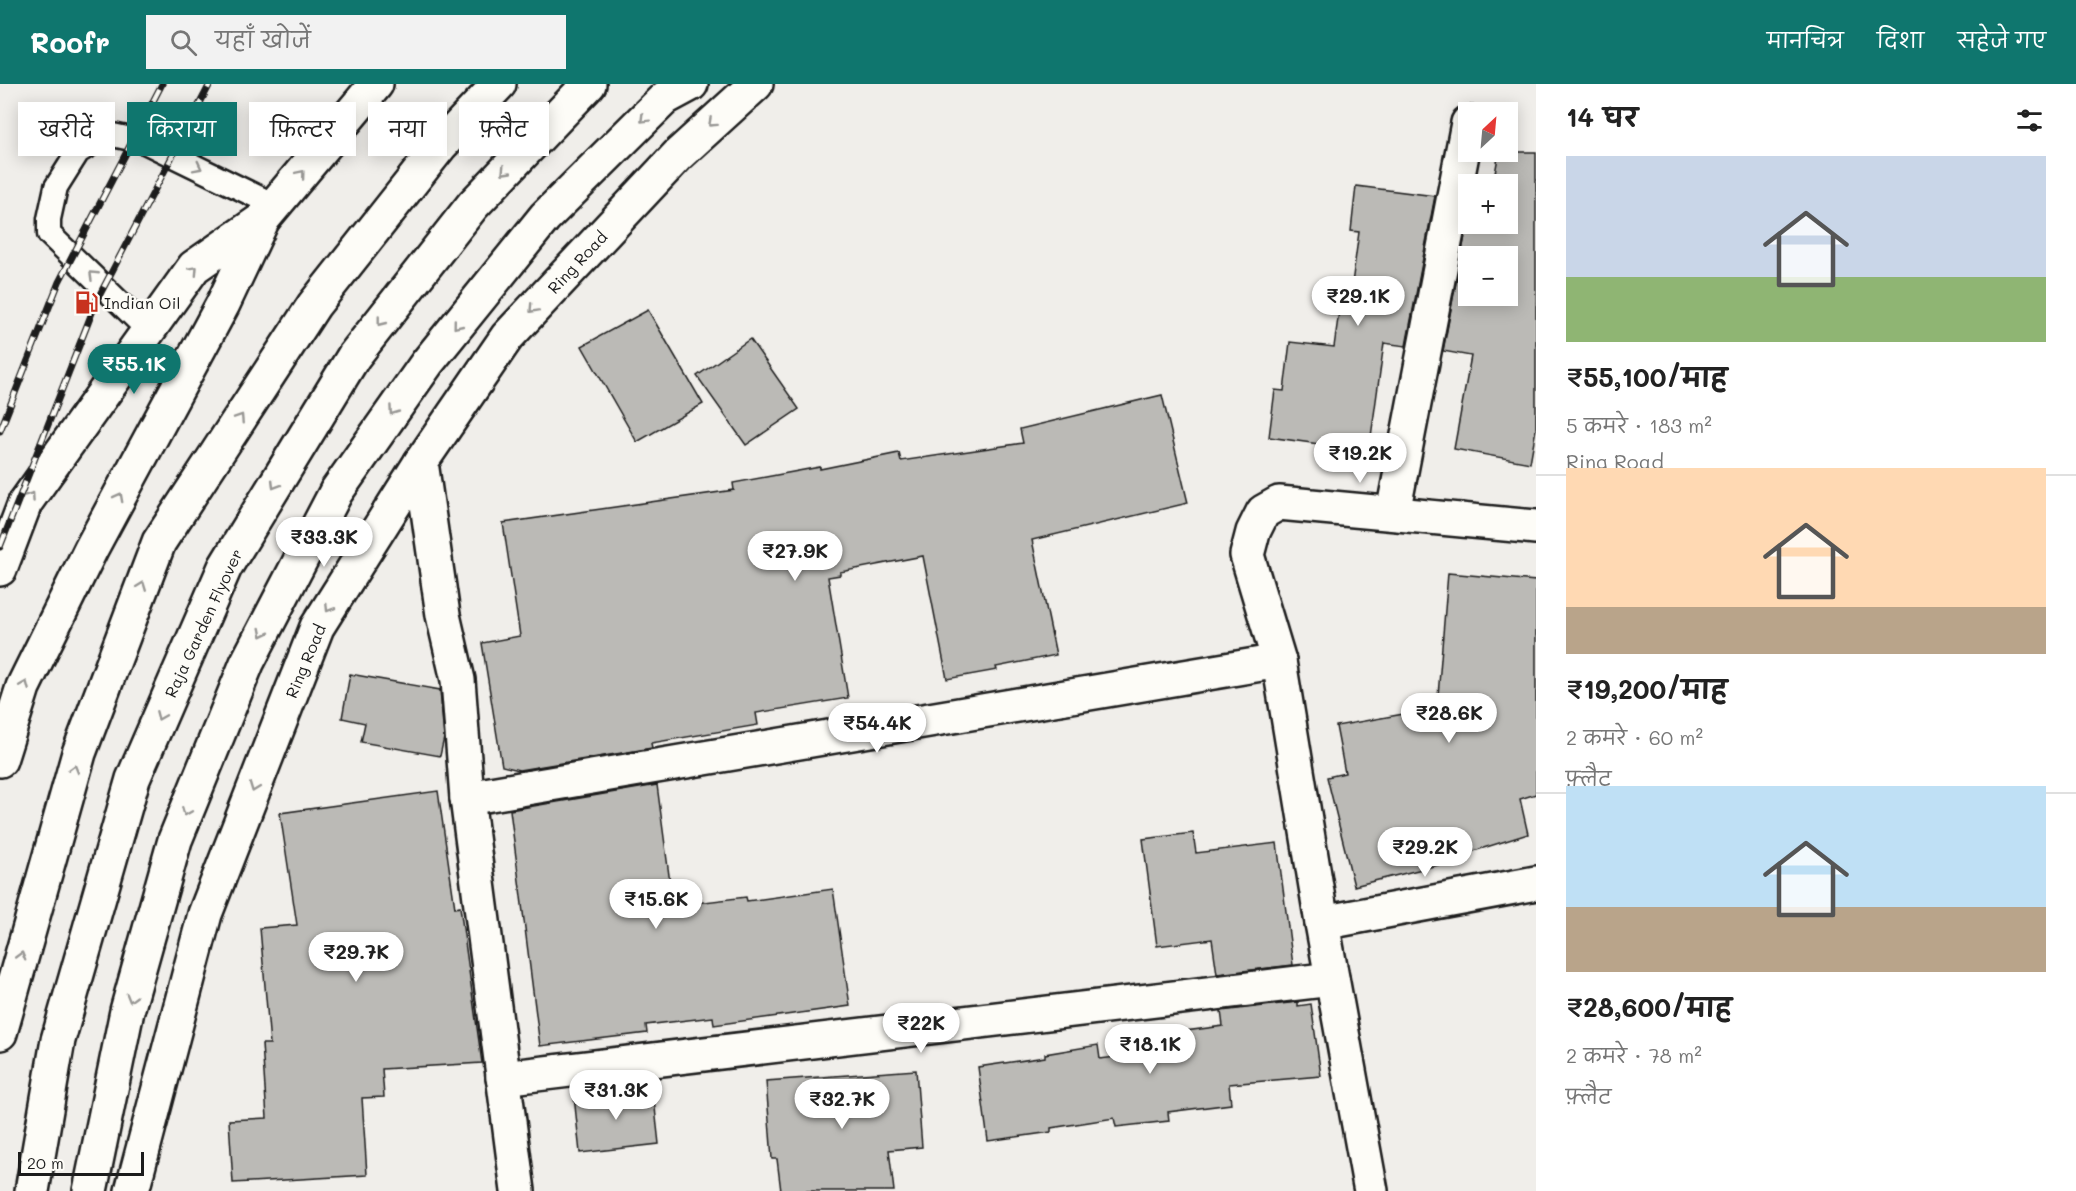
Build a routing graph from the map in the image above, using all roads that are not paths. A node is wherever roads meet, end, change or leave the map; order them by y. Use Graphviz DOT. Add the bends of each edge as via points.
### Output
graph roads {
  1 [pos="376,84"];
  2 [pos="499,84"];
  3 [pos="589,84"];
  4 [pos="691,84"];
  5 [pos="756,84"];
  6 [pos="1461,162"];
  7 [pos="269,212"];
  8 [pos="149,331"];
  9 [pos="421,462"];
  10 [pos="1393,513"];
  11 [pos="1536,527"];
  12 [pos="0,569"];
  13 [pos="1279,661"];
  14 [pos="0,760"];
  15 [pos="467,798"];
  16 [pos="1536,883"];
  17 [pos="1322,923"];
  18 [pos="1332,979"];
  19 [pos="0,1033"];
  20 [pos="503,1078"];
  21 [pos="32,1191"];
  22 [pos="90,1191"];
  23 [pos="132,1191"];
  24 [pos="518,1191"];
  25 [pos="1371,1191"];
  7 -- 1 [label="main road, one-way"];
  19 -- 2 [label="main road, one-way" via="79,753 159,542 314,305 440,146"];
  3 -- 21 [label="main road, Raja Garden Flyover, one-way" via="472,205 354,356 225,567 133,779 58,1040"];
  4 -- 22 [label="main road, one-way" via="665,98 545,218 427,363 336,492 247,663 175,840 127,1011"];
  5 -- 9 [label="main road, Ring Road, one-way" via="678,155 507,337"];
  6 -- 10 [label="main road"];
  8 -- 7 [label="main road, one-way" via="194,267"];
  8 -- 7 [label="lane, one-way" via="50,234 56,187 78,152 108,134 145,142"];
  14 -- 7 [label="main road, one-way" via="23,687 91,549"];
  12 -- 8 [label="main road, one-way" via="25,503"];
  9 -- 15 [label="main road" via="443,615 458,680"];
  9 -- 23 [label="main road, Ring Road, one-way" via="317,627 205,914"];
  10 -- 11 [label="main road"];
  10 -- 13 [label="main road" via="1279,503 1263,512 1248,555"];
  13 -- 15 [label="main road"];
  13 -- 17 [label="main road"];
  15 -- 20 [label="main road"];
  16 -- 17 [label="main road"];
  17 -- 18 [label="main road"];
  18 -- 20 [label="main road"];
  18 -- 25 [label="main road"];
  20 -- 24 [label="main road"];
}
